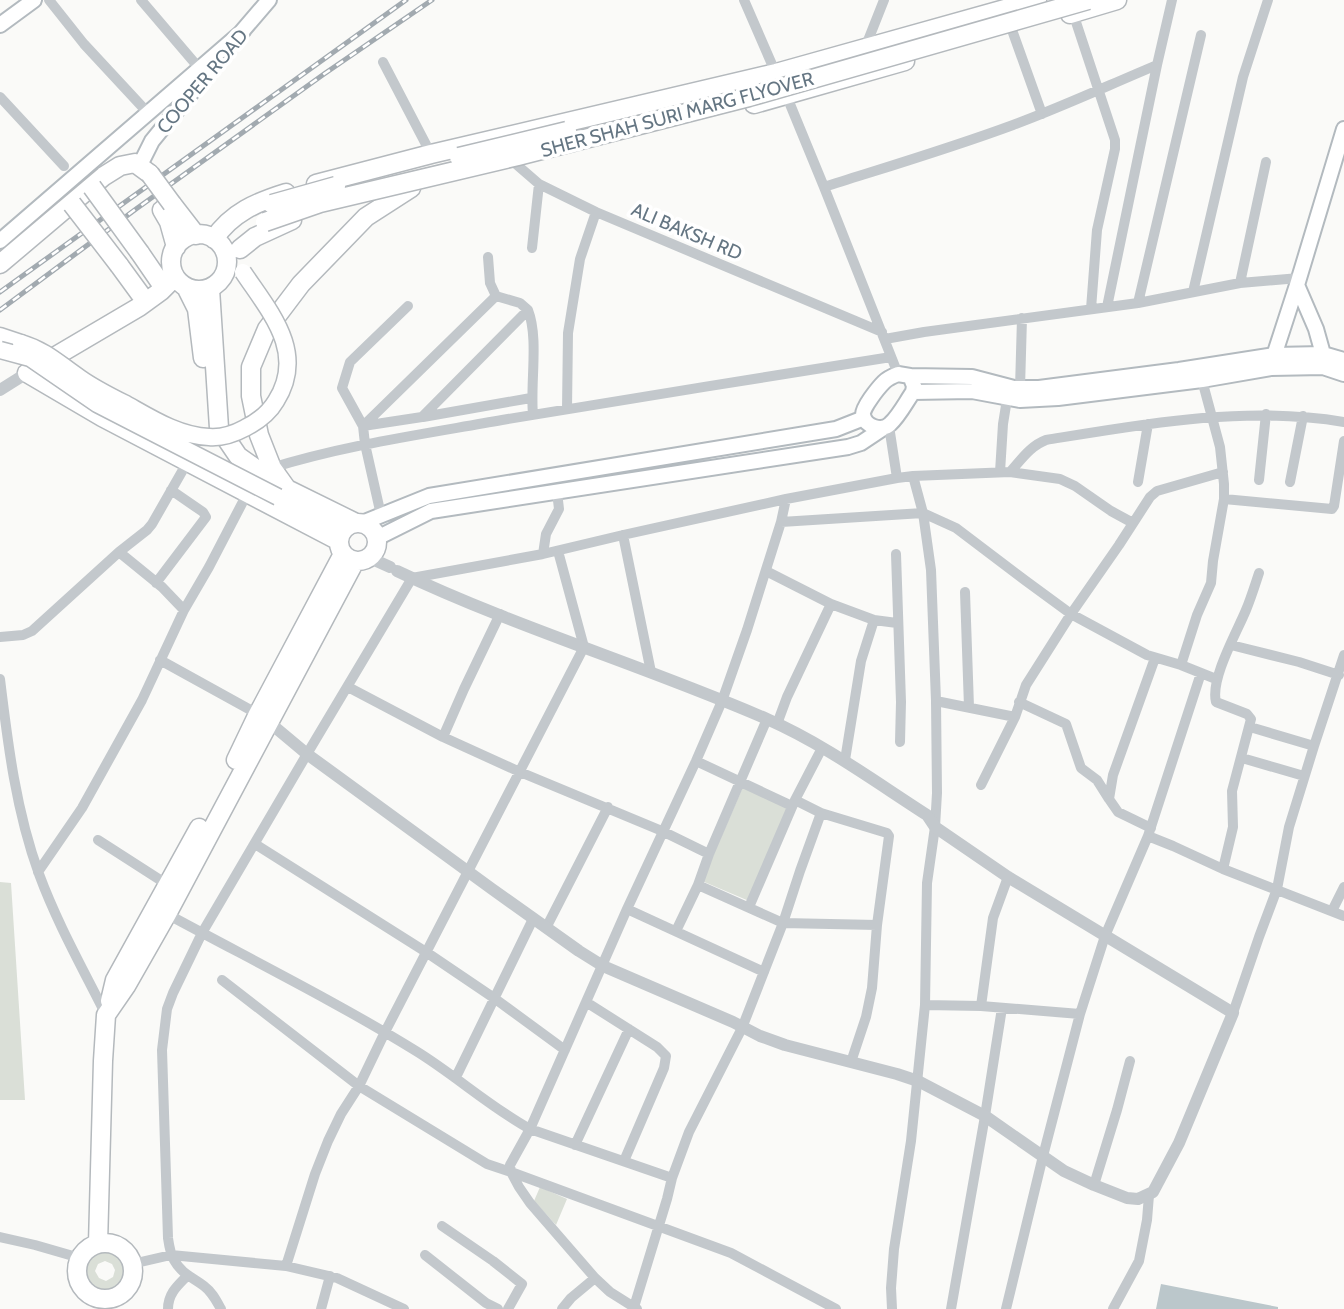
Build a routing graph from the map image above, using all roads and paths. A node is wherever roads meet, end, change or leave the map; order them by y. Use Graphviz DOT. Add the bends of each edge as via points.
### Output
graph roads {
  1 [pos="34,0"];
  2 [pos="49,0"];
  3 [pos="141,0"];
  4 [pos="269,0"];
  5 [pos="744,0"];
  6 [pos="884,0"];
  7 [pos="1037,0"];
  8 [pos="1059,0"];
  9 [pos="1088,0"];
  10 [pos="1117,0"];
  11 [pos="1172,0"];
  12 [pos="1268,0"];
  13 [pos="1073,13"];
  14 [pos="0,25"];
  15 [pos="1012,30"];
  16 [pos="243,31"];
  17 [pos="1201,35"];
  18 [pos="864,48"];
  19 [pos="383,62"];
  20 [pos="1157,65"];
  21 [pos="200,68"];
  22 [pos="776,73"];
  23 [pos="1098,89"];
  24 [pos="786,96"];
  25 [pos="0,97"];
  26 [pos="148,113"];
  27 [pos="1042,114"];
  28 [pos="1344,129"];
  29 [pos="493,139"];
  30 [pos="431,154"];
  31 [pos="1266,162"];
  32 [pos="515,164"];
  33 [pos="64,166"];
  34 [pos="145,173"];
  35 [pos="98,182"];
  36 [pos="539,184"];
  37 [pos="824,187"];
  38 [pos="411,188"];
  39 [pos="72,204"];
  40 [pos="167,207"];
  41 [pos="596,212"];
  42 [pos="230,220"];
  43 [pos="196,235"];
  44 [pos="214,239"];
  45 [pos="0,241"];
  46 [pos="176,247"];
  47 [pos="532,248"];
  48 [pos="240,249"];
  49 [pos="488,257"];
  50 [pos="0,264"];
  51 [pos="1298,281"];
  52 [pos="1240,283"];
  53 [pos="175,284"];
  54 [pos="209,289"];
  55 [pos="1193,292"];
  56 [pos="496,296"];
  57 [pos="146,302"];
  58 [pos="1138,303"];
  59 [pos="408,306"];
  60 [pos="1107,307"];
  61 [pos="1091,309"];
  62 [pos="528,310"];
  63 [pos="1022,318"];
  64 [pos="884,335"];
  65 [pos="0,336"];
  66 [pos="0,350"];
  67 [pos="1324,354"];
  68 [pos="891,357"];
  69 [pos="1344,360"];
  70 [pos="1272,362"];
  71 [pos="27,373"];
  72 [pos="1344,374"];
  73 [pos="904,375"];
  74 [pos="1202,380"];
  75 [pos="0,390"];
  76 [pos="1012,391"];
  77 [pos="913,392"];
  78 [pos="531,398"];
  79 [pos="568,409"];
  80 [pos="1266,414"];
  81 [pos="533,415"];
  82 [pos="1303,416"];
  83 [pos="422,417"];
  84 [pos="864,418"];
  85 [pos="1213,418"];
  86 [pos="1344,422"];
  87 [pos="1148,424"];
  88 [pos="363,426"];
  89 [pos="886,427"];
  90 [pos="1344,441"];
  91 [pos="365,444"];
  92 [pos="182,458"];
  93 [pos="265,470"];
  94 [pos="1005,472"];
  95 [pos="1223,472"];
  96 [pos="914,477"];
  97 [pos="897,478"];
  98 [pos="1259,480"];
  99 [pos="1138,482"];
  100 [pos="1290,482"];
  101 [pos="171,490"];
  102 [pos="557,492"];
  103 [pos="247,493"];
  104 [pos="282,493"];
  105 [pos="786,499"];
  106 [pos="1224,499"];
  107 [pos="923,513"];
  108 [pos="381,515"];
  109 [pos="781,522"];
  110 [pos="1133,523"];
  111 [pos="623,535"];
  112 [pos="377,538"];
  113 [pos="352,542"];
  114 [pos="558,551"];
  115 [pos="119,552"];
  116 [pos="543,554"];
  117 [pos="896,554"];
  118 [pos="766,571"];
  119 [pos="1259,573"];
  120 [pos="412,578"];
  121 [pos="156,583"];
  122 [pos="965,593"];
  123 [pos="831,604"];
  124 [pos="184,610"];
  125 [pos="500,614"];
  126 [pos="1071,614"];
  127 [pos="874,620"];
  128 [pos="897,623"];
  129 [pos="0,636"];
  130 [pos="1231,645"];
  131 [pos="584,647"];
  132 [pos="1344,655"];
  133 [pos="1155,658"];
  134 [pos="160,660"];
  135 [pos="1181,664"];
  136 [pos="651,672"];
  137 [pos="1201,673"];
  138 [pos="1339,675"];
  139 [pos="0,679"];
  140 [pos="1216,679"];
  141 [pos="348,687"];
  142 [pos="722,701"];
  143 [pos="936,701"];
  144 [pos="1019,702"];
  145 [pos="969,707"];
  146 [pos="1015,717"];
  147 [pos="263,718"];
  148 [pos="772,722"];
  149 [pos="1250,727"];
  150 [pos="443,737"];
  151 [pos="900,743"];
  152 [pos="1314,746"];
  153 [pos="822,748"];
  154 [pos="307,754"];
  155 [pos="1242,758"];
  156 [pos="845,760"];
  157 [pos="696,761"];
  158 [pos="520,772"];
  159 [pos="1304,776"];
  160 [pos="741,782"];
  161 [pos="981,785"];
  162 [pos="1109,799"];
  163 [pos="793,803"];
  164 [pos="608,807"];
  165 [pos="821,813"];
  166 [pos="935,827"];
  167 [pos="662,831"];
  168 [pos="1149,832"];
  169 [pos="98,840"];
  170 [pos="255,844"];
  171 [pos="709,854"];
  172 [pos="1223,869"];
  173 [pos="468,871"];
  174 [pos="38,872"];
  175 [pos="1008,877"];
  176 [pos="168,884"];
  177 [pos="698,885"];
  178 [pos="1344,887"];
  179 [pos="1277,889"];
  180 [pos="749,907"];
  181 [pos="627,908"];
  182 [pos="1332,911"];
  183 [pos="167,914"];
  184 [pos="1344,916"];
  185 [pos="533,919"];
  186 [pos="783,923"];
  187 [pos="877,925"];
  188 [pos="546,928"];
  189 [pos="676,931"];
  190 [pos="202,933"];
  191 [pos="1105,936"];
  192 [pos="426,952"];
  193 [pos="603,966"];
  194 [pos="764,972"];
  195 [pos="222,980"];
  196 [pos="494,998"];
  197 [pos="586,1002"];
  198 [pos="925,1005"];
  199 [pos="981,1006"];
  200 [pos="1002,1008"];
  201 [pos="1233,1013"];
  202 [pos="1080,1014"];
  203 [pos="106,1015"];
  204 [pos="742,1028"];
  205 [pos="629,1029"];
  206 [pos="385,1032"];
  207 [pos="565,1050"];
  208 [pos="1130,1061"];
  209 [pos="851,1062"];
  210 [pos="456,1077"];
  211 [pos="918,1081"];
  212 [pos="359,1086"];
  213 [pos="985,1116"];
  214 [pos="530,1129"];
  215 [pos="575,1144"];
  216 [pos="1043,1156"];
  217 [pos="624,1161"];
  218 [pos="511,1172"];
  219 [pos="672,1178"];
  220 [pos="1094,1185"];
  221 [pos="1149,1195"];
  222 [pos="442,1226"];
  223 [pos="659,1228"];
  224 [pos="0,1237"];
  225 [pos="98,1244"];
  226 [pos="171,1255"];
  227 [pos="425,1255"];
  228 [pos="80,1258"];
  229 [pos="132,1264"];
  230 [pos="286,1266"];
  231 [pos="187,1276"];
  232 [pos="330,1276"];
  233 [pos="595,1278"];
  234 [pos="97,1303"];
  235 [pos="116,1303"];
  236 [pos="636,1308"];
  237 [pos="168,1309"];
  238 [pos="221,1309"];
  239 [pos="321,1309"];
  240 [pos="404,1309"];
  241 [pos="498,1309"];
  242 [pos="508,1309"];
  243 [pos="562,1309"];
  244 [pos="836,1309"];
  245 [pos="892,1309"];
  246 [pos="951,1309"];
  247 [pos="1006,1309"];
  248 [pos="1113,1309"];
  1 -- 14 [label="main road"];
  2 -- 26 [label="street"];
  3 -- 21 [label="street"];
  4 -- 16 [label="main road, COOPER ROAD"];
  5 -- 22 [label="street"];
  6 -- 18 [label="street"];
  7 -- 18 [label="highway"];
  8 -- 42 [label="highway, SHER SHAH SURI MARG FLYOVER, bridge" via="747,88 344,184"];
  9 -- 48 [label="highway, SHER SHAH SURI MARG FLYOVER, bridge" via="749,97 320,203 265,222 250,232"];
  10 -- 13 [label="highway"];
  11 -- 20 [label="street"];
  12 -- 55 [label="street" via="1243,76"];
  13 -- 15 [label="highway"];
  13 -- 23 [label="street"];
  15 -- 24 [label="highway"];
  15 -- 27 [label="street"];
  16 -- 21 [label="main road"];
  16 -- 34 [label="main road, COOPER ROAD" via="152,141"];
  17 -- 58 [label="street"];
  18 -- 22 [label="highway"];
  19 -- 30 [label="street"];
  20 -- 23 [label="street"];
  20 -- 60 [label="street"];
  21 -- 26 [label="main road"];
  22 -- 24 [label="street"];
  22 -- 29 [label="highway"];
  23 -- 27 [label="street"];
  23 -- 61 [label="street" via="1115,149 1097,230"];
  24 -- 32 [label="highway"];
  24 -- 37 [label="street"];
  25 -- 33 [label="street"];
  26 -- 45 [label="main road"];
  27 -- 37 [label="street"];
  28 -- 51 [label="main road"];
  29 -- 30 [label="highway"];
  29 -- 32 [label="street, ALI BAKSH RD"];
  30 -- 42 [label="highway" via="282,194"];
  31 -- 52 [label="street"];
  32 -- 36 [label="street, ALI BAKSH RD"];
  32 -- 38 [label="highway"];
  34 -- 35 [label="highway" via="120,166"];
  34 -- 40 [label="highway, bridge"];
  35 -- 39 [label="highway"];
  35 -- 53 [label="highway, bridge" via="140,253"];
  36 -- 41 [label="street, ALI BAKSH RD"];
  36 -- 47 [label="street"];
  37 -- 64 [label="street"];
  38 -- 48 [label="highway" via="295,219"];
  38 -- 93 [label="highway" via="366,217 301,284 267,329 251,367 251,396"];
  39 -- 50 [label="highway"];
  39 -- 57 [label="highway, bridge"];
  40 -- 43 [label="highway"];
  40 -- 46 [label="highway"];
  41 -- 64 [label="street, ALI BAKSH RD"];
  41 -- 79 [label="street" via="580,259 568,333"];
  42 -- 44 [label="highway"];
  43 -- 44 [label="highway"];
  43 -- 46 [label="highway"];
  44 -- 54 [label="highway" via="224,250 227,267 218,284"];
  46 -- 53 [label="highway" via="171,265"];
  48 -- 65 [label="main road, bridge" via="243,272 280,328 288,354 276,401 267,413 237,432 211,438 167,426 101,391 36,347"];
  49 -- 56 [label="street"];
  51 -- 52 [label="street"];
  51 -- 67 [label="main road"];
  51 -- 70 [label="main road"];
  52 -- 55 [label="street"];
  53 -- 54 [label="highway"];
  53 -- 57 [label="highway"];
  53 -- 92 [label="highway" via="197,309 208,426"];
  54 -- 93 [label="highway" via="219,428 238,456"];
  55 -- 58 [label="street"];
  56 -- 62 [label="street"];
  56 -- 88 [label="street"];
  57 -- 71 [label="highway"];
  58 -- 60 [label="street"];
  59 -- 88 [label="street" via="350,362 342,388"];
  60 -- 61 [label="street"];
  61 -- 63 [label="street"];
  62 -- 78 [label="street" via="533,327"];
  62 -- 83 [label="street"];
  63 -- 64 [label="street"];
  63 -- 76 [label="street"];
  64 -- 68 [label="street"];
  66 -- 104 [label="main road, bridge" via="30,358 97,404"];
  67 -- 69 [label="main road"];
  67 -- 70 [label="main road"];
  68 -- 73 [label="street"];
  68 -- 79 [label="street"];
  70 -- 72 [label="main road"];
  70 -- 74 [label="main road"];
  70 -- 76 [label="main road"];
  71 -- 75 [label="street"];
  71 -- 92 [label="highway"];
  73 -- 76 [label="main road" via="972,377"];
  73 -- 77 [label="main road" via="914,386"];
  73 -- 84 [label="main road" via="884,381 865,407"];
  74 -- 76 [label="main road" via="1058,398 1020,400"];
  74 -- 85 [label="street"];
  76 -- 77 [label="main road"];
  76 -- 94 [label="street"];
  77 -- 89 [label="main road"];
  78 -- 81 [label="street"];
  78 -- 83 [label="street"];
  79 -- 81 [label="street"];
  80 -- 82 [label="street"];
  80 -- 85 [label="street"];
  80 -- 98 [label="street"];
  81 -- 91 [label="street"];
  82 -- 86 [label="street"];
  82 -- 100 [label="street"];
  83 -- 88 [label="street"];
  84 -- 89 [label="main road" via="872,426"];
  84 -- 108 [label="main road" via="836,429 429,496"];
  85 -- 87 [label="street"];
  85 -- 95 [label="street"];
  87 -- 94 [label="street" via="1046,440"];
  87 -- 99 [label="street"];
  88 -- 91 [label="street"];
  89 -- 97 [label="street"];
  89 -- 102 [label="main road" via="848,447"];
  90 -- 106 [label="street" via="1332,509"];
  91 -- 93 [label="street"];
  91 -- 108 [label="street"];
  92 -- 101 [label="street"];
  92 -- 103 [label="highway"];
  93 -- 103 [label="street"];
  93 -- 104 [label="highway"];
  94 -- 96 [label="street"];
  94 -- 110 [label="street" via="1068,482"];
  95 -- 106 [label="street"];
  95 -- 110 [label="street" via="1154,492"];
  96 -- 97 [label="street"];
  96 -- 107 [label="street"];
  97 -- 105 [label="street"];
  101 -- 115 [label="street" via="152,524"];
  101 -- 121 [label="street" via="206,514 206,519"];
  102 -- 112 [label="main road" via="431,511"];
  102 -- 116 [label="street" via="559,509 546,534"];
  103 -- 113 [label="highway"];
  103 -- 124 [label="street"];
  104 -- 113 [label="highway"];
  105 -- 109 [label="street"];
  105 -- 111 [label="street"];
  106 -- 135 [label="street" via="1211,583"];
  107 -- 109 [label="street"];
  107 -- 126 [label="street" via="956,528"];
  107 -- 143 [label="street" via="931,570"];
  108 -- 113 [label="main road"];
  109 -- 118 [label="street"];
  110 -- 126 [label="street"];
  111 -- 114 [label="street"];
  111 -- 136 [label="street"];
  112 -- 113 [label="highway" via="369,526"];
  113 -- 120 [label="street"];
  113 -- 147 [label="highway"];
  114 -- 116 [label="street"];
  114 -- 131 [label="street"];
  115 -- 121 [label="street"];
  115 -- 129 [label="street" via="32,631"];
  116 -- 120 [label="street"];
  117 -- 128 [label="street"];
  118 -- 123 [label="street"];
  118 -- 142 [label="street"];
  119 -- 130 [label="street"];
  120 -- 125 [label="street"];
  120 -- 141 [label="street"];
  121 -- 124 [label="street"];
  122 -- 145 [label="street"];
  123 -- 127 [label="street"];
  123 -- 148 [label="street"];
  124 -- 134 [label="street"];
  125 -- 131 [label="street"];
  125 -- 150 [label="street"];
  126 -- 133 [label="street"];
  126 -- 144 [label="street"];
  127 -- 128 [label="street"];
  127 -- 156 [label="street" via="861,661"];
  128 -- 151 [label="street"];
  130 -- 138 [label="street"];
  130 -- 140 [label="street"];
  131 -- 136 [label="street"];
  131 -- 158 [label="street"];
  132 -- 138 [label="street"];
  133 -- 135 [label="street"];
  133 -- 162 [label="street" via="1113,775"];
  134 -- 147 [label="street"];
  134 -- 174 [label="street" via="82,808"];
  135 -- 137 [label="street"];
  136 -- 142 [label="street"];
  137 -- 140 [label="street"];
  137 -- 168 [label="street"];
  138 -- 152 [label="street"];
  139 -- 174 [label="street" via="9,757"];
  140 -- 149 [label="street" via="1216,702 1249,715"];
  141 -- 150 [label="street"];
  141 -- 154 [label="street"];
  142 -- 148 [label="street"];
  142 -- 157 [label="street"];
  143 -- 145 [label="street"];
  143 -- 166 [label="street"];
  144 -- 146 [label="street"];
  144 -- 162 [label="street" via="1066,724 1081,768 1097,780"];
  145 -- 146 [label="street"];
  146 -- 161 [label="street"];
  147 -- 154 [label="street"];
  147 -- 176 [label="highway"];
  147 -- 183 [label="highway"];
  148 -- 153 [label="street"];
  148 -- 160 [label="street"];
  149 -- 152 [label="street"];
  149 -- 155 [label="street"];
  150 -- 158 [label="street"];
  152 -- 159 [label="street"];
  153 -- 156 [label="street"];
  153 -- 163 [label="street"];
  154 -- 170 [label="street"];
  154 -- 173 [label="street"];
  155 -- 159 [label="street"];
  155 -- 172 [label="street"];
  156 -- 166 [label="street" via="927,815"];
  157 -- 160 [label="street"];
  157 -- 167 [label="street"];
  158 -- 164 [label="street"];
  158 -- 173 [label="street"];
  159 -- 179 [label="street"];
  160 -- 163 [label="street"];
  160 -- 171 [label="street"];
  162 -- 168 [label="street" via="1118,813"];
  163 -- 165 [label="street"];
  163 -- 180 [label="street"];
  164 -- 167 [label="street"];
  164 -- 188 [label="street"];
  165 -- 186 [label="street"];
  165 -- 187 [label="street" via="889,835"];
  166 -- 175 [label="street"];
  166 -- 198 [label="street" via="927,883"];
  167 -- 171 [label="street"];
  167 -- 181 [label="street"];
  168 -- 172 [label="street"];
  168 -- 191 [label="street"];
  169 -- 176 [label="street"];
  170 -- 190 [label="street"];
  170 -- 192 [label="street"];
  171 -- 177 [label="street"];
  172 -- 179 [label="street"];
  173 -- 185 [label="street"];
  173 -- 192 [label="street"];
  174 -- 203 [label="street"];
  175 -- 191 [label="street"];
  175 -- 199 [label="street" via="993,918"];
  176 -- 203 [label="highway" via="115,980"];
  177 -- 180 [label="street"];
  177 -- 189 [label="street"];
  178 -- 182 [label="street"];
  179 -- 182 [label="street"];
  179 -- 201 [label="street"];
  180 -- 186 [label="street"];
  181 -- 189 [label="street"];
  181 -- 193 [label="street"];
  182 -- 184 [label="street"];
  183 -- 190 [label="street"];
  183 -- 203 [label="highway"];
  185 -- 188 [label="street"];
  185 -- 196 [label="street"];
  186 -- 187 [label="street"];
  186 -- 194 [label="street"];
  187 -- 209 [label="street" via="872,988"];
  188 -- 193 [label="street"];
  189 -- 194 [label="street"];
  190 -- 206 [label="street"];
  190 -- 226 [label="street" via="173,993 164,1027"];
  191 -- 201 [label="street"];
  191 -- 202 [label="street"];
  192 -- 196 [label="street"];
  192 -- 206 [label="street"];
  193 -- 197 [label="street"];
  193 -- 204 [label="street"];
  194 -- 204 [label="street"];
  195 -- 212 [label="street"];
  196 -- 207 [label="street"];
  196 -- 210 [label="street"];
  197 -- 205 [label="street"];
  197 -- 207 [label="street"];
  198 -- 199 [label="street"];
  198 -- 211 [label="street"];
  199 -- 200 [label="street"];
  200 -- 202 [label="street"];
  200 -- 213 [label="street"];
  201 -- 221 [label="street" via="1179,1143"];
  202 -- 216 [label="street"];
  203 -- 225 [label="highway"];
  204 -- 209 [label="street"];
  204 -- 219 [label="street" via="689,1132"];
  205 -- 215 [label="street"];
  205 -- 217 [label="street" via="666,1056"];
  206 -- 210 [label="street"];
  206 -- 212 [label="street"];
  207 -- 214 [label="street"];
  208 -- 220 [label="street"];
  209 -- 211 [label="street"];
  210 -- 214 [label="street"];
  211 -- 213 [label="street"];
  211 -- 245 [label="street" via="894,1249"];
  212 -- 218 [label="street" via="488,1164"];
  212 -- 230 [label="street" via="328,1141"];
  213 -- 216 [label="street"];
  213 -- 246 [label="street"];
  214 -- 215 [label="street"];
  214 -- 218 [label="street" via="511,1161"];
  215 -- 217 [label="street"];
  216 -- 220 [label="street"];
  216 -- 247 [label="street"];
  217 -- 219 [label="street"];
  218 -- 223 [label="street"];
  218 -- 233 [label="street" via="530,1203"];
  219 -- 223 [label="street"];
  220 -- 221 [label="street" via="1127,1198"];
  221 -- 248 [label="street" via="1139,1261"];
  222 -- 242 [label="street" via="522,1284"];
  223 -- 236 [label="street"];
  223 -- 244 [label="street" via="731,1253"];
  224 -- 228 [label="street"];
  225 -- 228 [label="highway"];
  225 -- 229 [label="highway" via="119,1247"];
  226 -- 229 [label="street"];
  226 -- 230 [label="street"];
  226 -- 231 [label="street"];
  227 -- 241 [label="street"];
  228 -- 234 [label="highway" via="80,1286"];
  229 -- 235 [label="highway" via="132,1280"];
  230 -- 232 [label="street"];
  231 -- 237 [label="street" via="171,1294"];
  231 -- 238 [label="street" via="204,1285"];
  232 -- 239 [label="street"];
  232 -- 240 [label="street"];
  233 -- 236 [label="street"];
  233 -- 243 [label="street"];
  234 -- 235 [label="highway"];
}
